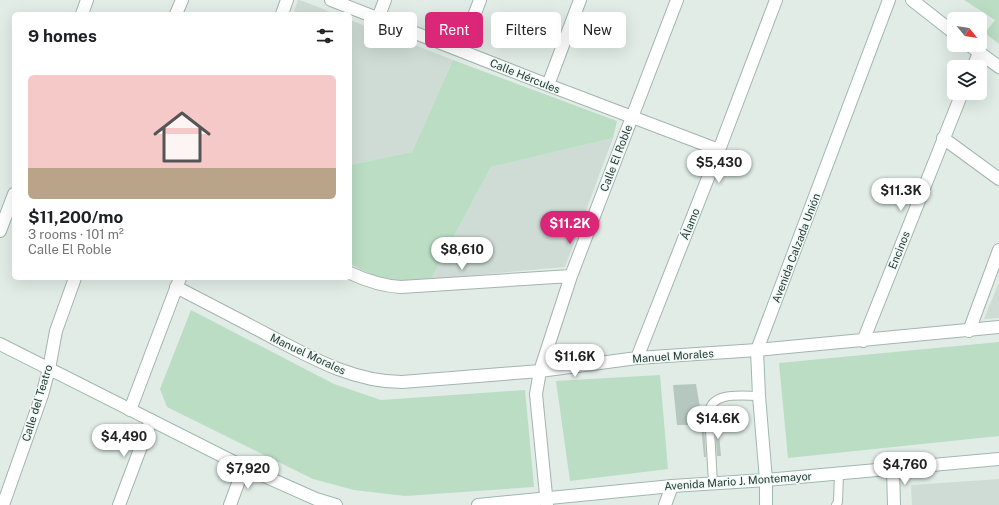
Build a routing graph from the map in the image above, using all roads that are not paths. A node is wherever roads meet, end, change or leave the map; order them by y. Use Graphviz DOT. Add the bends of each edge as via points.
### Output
graph roads {
  1 [pos="87,0"];
  2 [pos="182,0"];
  3 [pos="287,0"];
  4 [pos="331,0"];
  5 [pos="385,0"];
  6 [pos="480,0"];
  7 [pos="580,0"];
  8 [pos="677,0"];
  9 [pos="776,0"];
  10 [pos="889,0"];
  11 [pos="912,0"];
  12 [pos="83,12"];
  13 [pos="177,12"];
  14 [pos="283,12"];
  15 [pos="380,12"];
  16 [pos="364,13"];
  17 [pos="947,28"];
  18 [pos="417,33"];
  19 [pos="461,50"];
  20 [pos="978,52"];
  21 [pos="999,67"];
  22 [pos="548,85"];
  23 [pos="959,100"];
  24 [pos="632,117"];
  25 [pos="943,138"];
  26 [pos="720,150"];
  27 [pos="999,179"];
  28 [pos="12,199"];
  29 [pos="0,231"];
  30 [pos="999,250"];
  31 [pos="352,274"];
  32 [pos="571,276"];
  33 [pos="74,280"];
  34 [pos="178,283"];
  35 [pos="999,327"];
  36 [pos="969,331"];
  37 [pos="863,341"];
  38 [pos="0,344"];
  39 [pos="757,350"];
  40 [pos="637,358"];
  41 [pos="49,368"];
  42 [pos="540,371"];
  43 [pos="759,396"];
  44 [pos="130,410"];
  45 [pos="151,420"];
  46 [pos="999,459"];
  47 [pos="244,467"];
  48 [pos="893,469"];
  49 [pos="839,473"];
  50 [pos="766,480"];
  51 [pos="713,483"];
  52 [pos="672,486"];
  53 [pos="547,501"];
  54 [pos="3,505"];
  55 [pos="119,505"];
  56 [pos="230,505"];
  57 [pos="336,505"];
  58 [pos="478,505"];
  59 [pos="665,505"];
  60 [pos="766,505"];
  61 [pos="836,505"];
  62 [pos="894,505"];
  1 -- 12 [label="street"];
  2 -- 13 [label="street"];
  3 -- 14 [label="street"];
  4 -- 16 [label="street, Calle Hércules"];
  5 -- 15 [label="street"];
  6 -- 19 [label="street"];
  7 -- 22 [label="street"];
  8 -- 24 [label="street, Calle El Roble"];
  9 -- 26 [label="street, Álamo"];
  10 -- 39 [label="street, Avenida Calzada Unión"];
  11 -- 17 [label="street"];
  18 -- 19 [label="street, Calle Hércules"];
  19 -- 22 [label="street, Calle Hércules"];
  20 -- 21 [label="street"];
  22 -- 24 [label="street, Calle Hércules"];
  23 -- 25 [label="street, Encinos"];
  24 -- 26 [label="street, Calle Hércules"];
  24 -- 32 [label="street, Calle El Roble"];
  25 -- 27 [label="street"];
  25 -- 37 [label="street, Encinos"];
  26 -- 40 [label="street, Álamo"];
  28 -- 29 [label="street"];
  30 -- 36 [label="street"];
  31 -- 32 [label="street" via="368,282 401,287"];
  32 -- 42 [label="street, Calle El Roble"];
  33 -- 41 [label="street, Calle del Teatro" via="56,330"];
  34 -- 42 [label="street, Manuel Morales" via="318,361 372,380 402,382"];
  34 -- 44 [label="street"];
  35 -- 36 [label="street, Manuel Morales"];
  36 -- 37 [label="street, Manuel Morales"];
  37 -- 39 [label="street, Manuel Morales"];
  38 -- 41 [label="street"];
  39 -- 40 [label="street, Manuel Morales"];
  39 -- 43 [label="street, Avenida Calzada Unión"];
  40 -- 42 [label="street, Manuel Morales"];
  41 -- 44 [label="street"];
  41 -- 54 [label="street, Calle del Teatro" via="30,431"];
  42 -- 53 [label="street, Calle El Roble" via="536,394 537,419"];
  43 -- 50 [label="street, Avenida Calzada Unión"];
  43 -- 51 [label="lane" via="727,396 717,399 710,405"];
  44 -- 45 [label="street"];
  45 -- 47 [label="street"];
  45 -- 55 [label="street"];
  46 -- 48 [label="street, Avenida Mario J. Montemayor"];
  47 -- 56 [label="street"];
  47 -- 57 [label="street" via="316,499"];
  48 -- 49 [label="street, Avenida Mario J. Montemayor"];
  48 -- 62 [label="street"];
  49 -- 50 [label="street, Avenida Mario J. Montemayor"];
  49 -- 61 [label="lane"];
  50 -- 51 [label="street, Avenida Mario J. Montemayor"];
  50 -- 60 [label="street, Avenida Calzada Unión"];
  51 -- 52 [label="street, Avenida Mario J. Montemayor"];
  52 -- 53 [label="street, Avenida Mario J. Montemayor"];
  52 -- 59 [label="street"];
  53 -- 58 [label="street, Avenida Mario J. Montemayor"];
}
